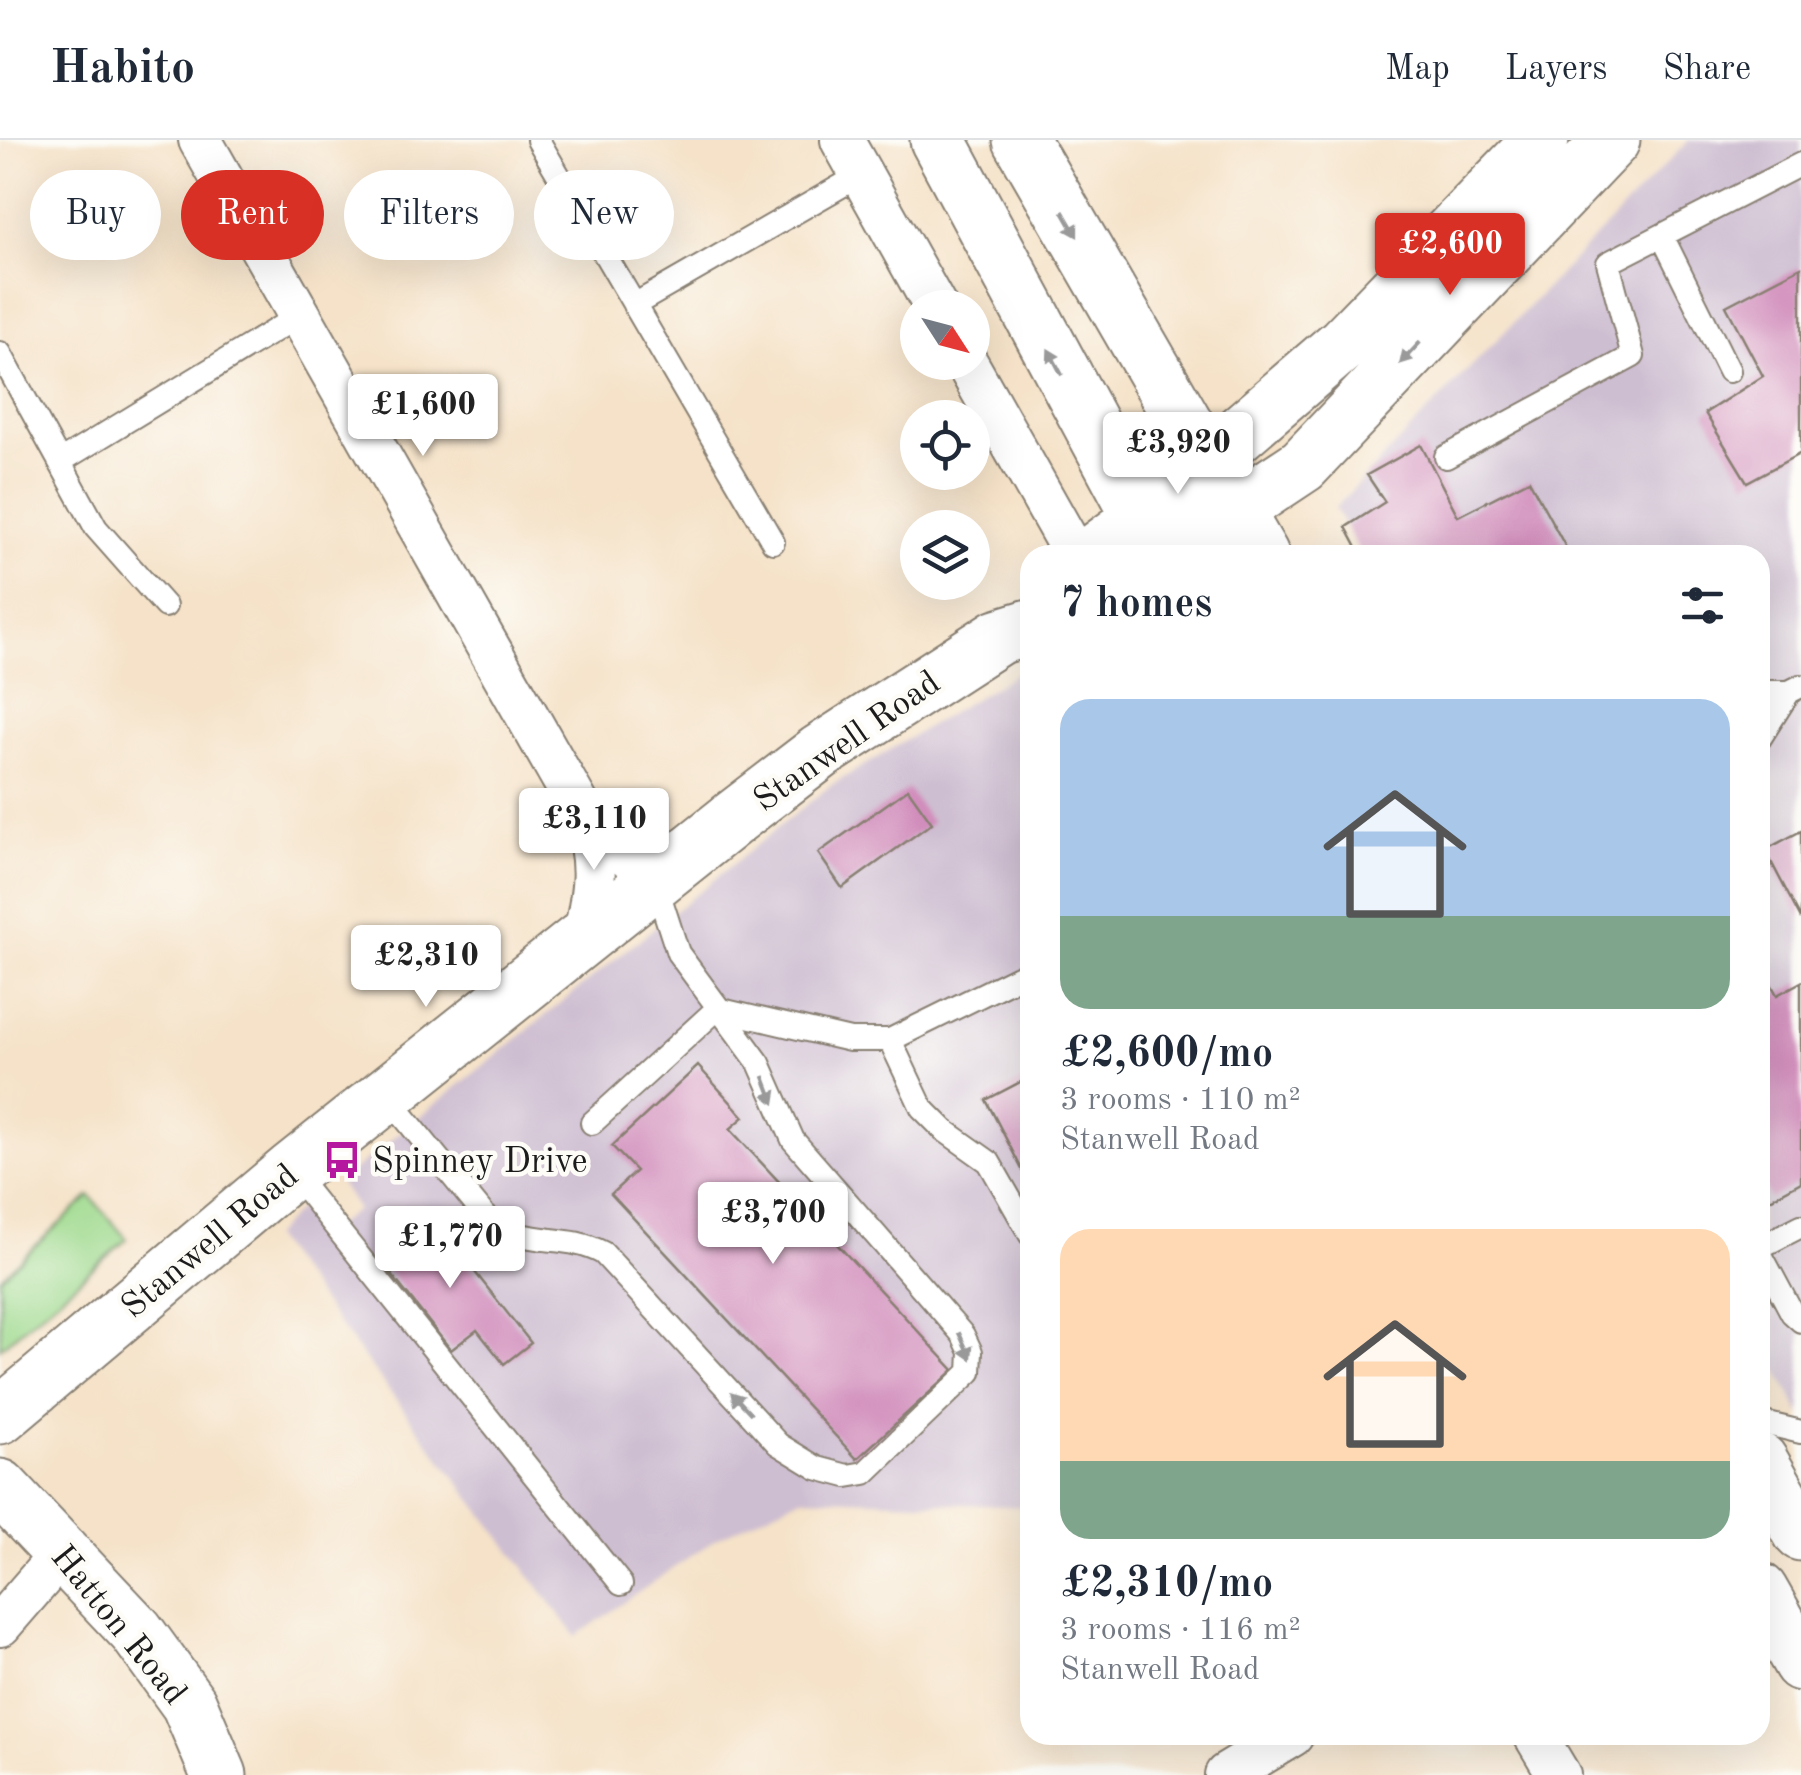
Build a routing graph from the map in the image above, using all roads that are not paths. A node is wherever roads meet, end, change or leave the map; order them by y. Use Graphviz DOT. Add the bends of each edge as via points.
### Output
graph roads {
  1 [pos="200,140"];
  2 [pos="538,140"];
  3 [pos="938,140"];
  4 [pos="1021,140"];
  5 [pos="1541,140"];
  6 [pos="1612,140"];
  7 [pos="852,157"];
  8 [pos="1801,164"];
  9 [pos="1662,236"];
  10 [pos="926,290"];
  11 [pos="634,305"];
  12 [pos="300,315"];
  13 [pos="0,353"];
  14 [pos="1729,371"];
  15 [pos="976,380"];
  16 [pos="1446,457"];
  17 [pos="61,461"];
  18 [pos="1193,526"];
  19 [pos="772,542"];
  20 [pos="1069,545"];
  21 [pos="1126,545"];
  22 [pos="164,606"];
  23 [pos="1019,622"];
  24 [pos="1795,689"];
  25 [pos="1770,691"];
  26 [pos="1770,724"];
  27 [pos="583,814"];
  28 [pos="655,881"];
  29 [pos="584,938"];
  30 [pos="1020,976"];
  31 [pos="717,1009"];
  32 [pos="890,1040"];
  33 [pos="386,1096"];
  34 [pos="592,1123"];
  35 [pos="291,1171"];
  36 [pos="1020,1216"];
  37 [pos="1801,1226"];
  38 [pos="1770,1244"];
  39 [pos="1770,1270"];
  40 [pos="1801,1321"];
  41 [pos="0,1416"];
  42 [pos="1770,1424"];
  43 [pos="1801,1432"];
  44 [pos="1770,1479"];
  45 [pos="0,1487"];
  46 [pos="1801,1530"];
  47 [pos="64,1550"];
  48 [pos="621,1584"];
  49 [pos="1770,1609"];
  50 [pos="0,1625"];
  51 [pos="1801,1663"];
  52 [pos="1276,1745"];
  53 [pos="1541,1745"];
  54 [pos="219,1775"];
  55 [pos="1226,1775"];
  56 [pos="1559,1775"];
  1 -- 12 [label="street"];
  2 -- 11 [label="lane"];
  18 -- 3 [label="main road, one-way"];
  4 -- 18 [label="main road, one-way"];
  5 -- 18 [label="main road" via="1344,342"];
  6 -- 18 [label="main road, one-way" via="1303,465"];
  7 -- 10 [label="street"];
  7 -- 11 [label="lane"];
  8 -- 9 [label="lane"];
  9 -- 14 [label="lane"];
  9 -- 16 [label="lane" via="1608,264 1633,356"];
  11 -- 19 [label="lane"];
  12 -- 17 [label="lane"];
  12 -- 27 [label="street"];
  13 -- 17 [label="lane"];
  15 -- 20 [label="street"];
  17 -- 22 [label="lane" via="96,528"];
  18 -- 21 [label="main road"];
  23 -- 28 [label="main road, Stanwell Road" via="820,752"];
  24 -- 25 [label="lane"];
  24 -- 26 [label="lane"];
  27 -- 28 [label="street"];
  27 -- 29 [label="street" via="596,854"];
  28 -- 29 [label="main road, Stanwell Road"];
  28 -- 31 [label="lane" via="678,953"];
  29 -- 33 [label="main road, Stanwell Road"];
  30 -- 32 [label="lane"];
  31 -- 32 [label="lane" via="850,1040"];
  31 -- 33 [label="lane, one-way" via="759,1063 792,1140 972,1352 970,1372 865,1473 817,1468 778,1444 604,1253 587,1244 502,1230"];
  31 -- 34 [label="lane"];
  32 -- 36 [label="lane" via="922,1108 989,1162"];
  33 -- 35 [label="main road, Stanwell Road"];
  35 -- 41 [label="main road, Stanwell Road"];
  35 -- 48 [label="lane"];
  37 -- 38 [label="lane"];
  39 -- 40 [label="lane"];
  42 -- 43 [label="lane"];
  44 -- 46 [label="main road"];
  45 -- 47 [label="main road, Hatton Road"];
  47 -- 50 [label="street"];
  47 -- 54 [label="main road, Hatton Road" via="189,1704"];
  49 -- 51 [label="main road"];
  52 -- 55 [label="street"];
  53 -- 56 [label="street"];
}
